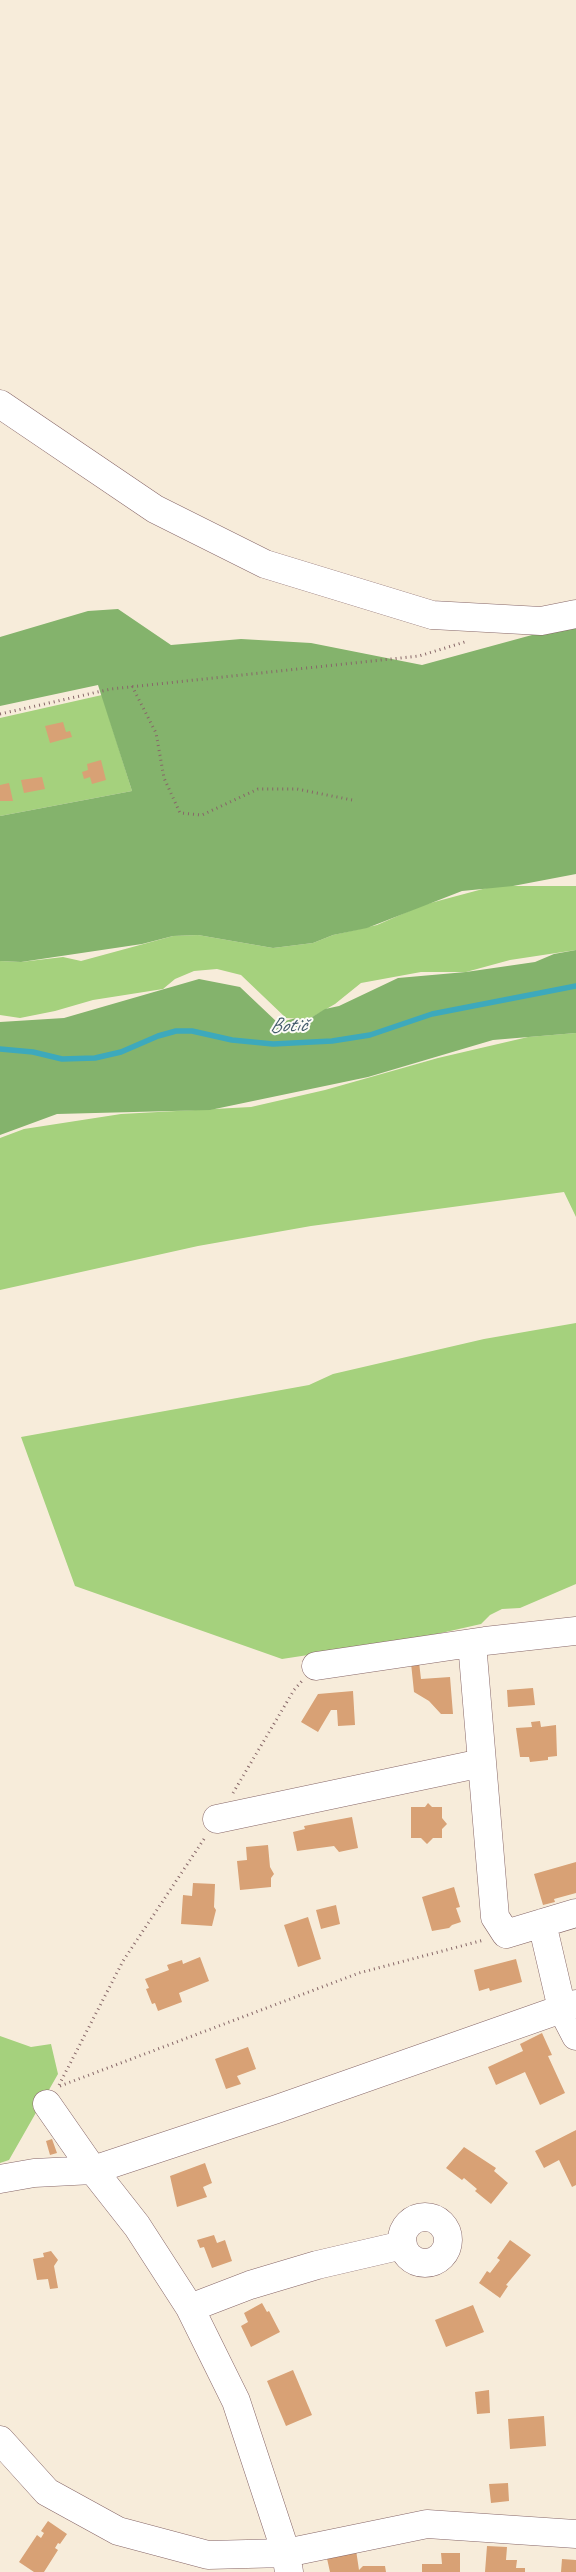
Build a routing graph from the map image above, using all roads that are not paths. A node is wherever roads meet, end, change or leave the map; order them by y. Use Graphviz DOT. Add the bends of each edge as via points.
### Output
graph roads {
  1 [pos="0,404"];
  2 [pos="576,614"];
  3 [pos="576,1631"];
  4 [pos="472,1643"];
  5 [pos="316,1666"];
  6 [pos="482,1763"];
  7 [pos="217,1819"];
  8 [pos="576,1913"];
  9 [pos="542,1923"];
  10 [pos="569,2007"];
  11 [pos="576,2036"];
  12 [pos="47,2104"];
  13 [pos="93,2170"];
  14 [pos="0,2179"];
  15 [pos="403,2245"];
  16 [pos="190,2308"];
  17 [pos="0,2440"];
  18 [pos="576,2534"];
  19 [pos="287,2562"];
  1 -- 2 [label="street" via="155,509 264,564 432,615 541,621"];
  3 -- 4 [label="street"];
  4 -- 5 [label="street"];
  4 -- 6 [label="street"];
  6 -- 7 [label="street"];
  6 -- 9 [label="street" via="495,1916 506,1934"];
  8 -- 9 [label="street"];
  9 -- 10 [label="street"];
  10 -- 11 [label="street"];
  10 -- 13 [label="street"];
  12 -- 13 [label="street"];
  13 -- 14 [label="street" via="34,2173"];
  13 -- 16 [label="street" via="137,2226"];
  15 -- 16 [label="street" via="308,2267"];
  16 -- 19 [label="street" via="236,2401"];
  17 -- 19 [label="street" via="48,2492 118,2531 208,2555"];
  18 -- 19 [label="street" via="427,2524"];
}
